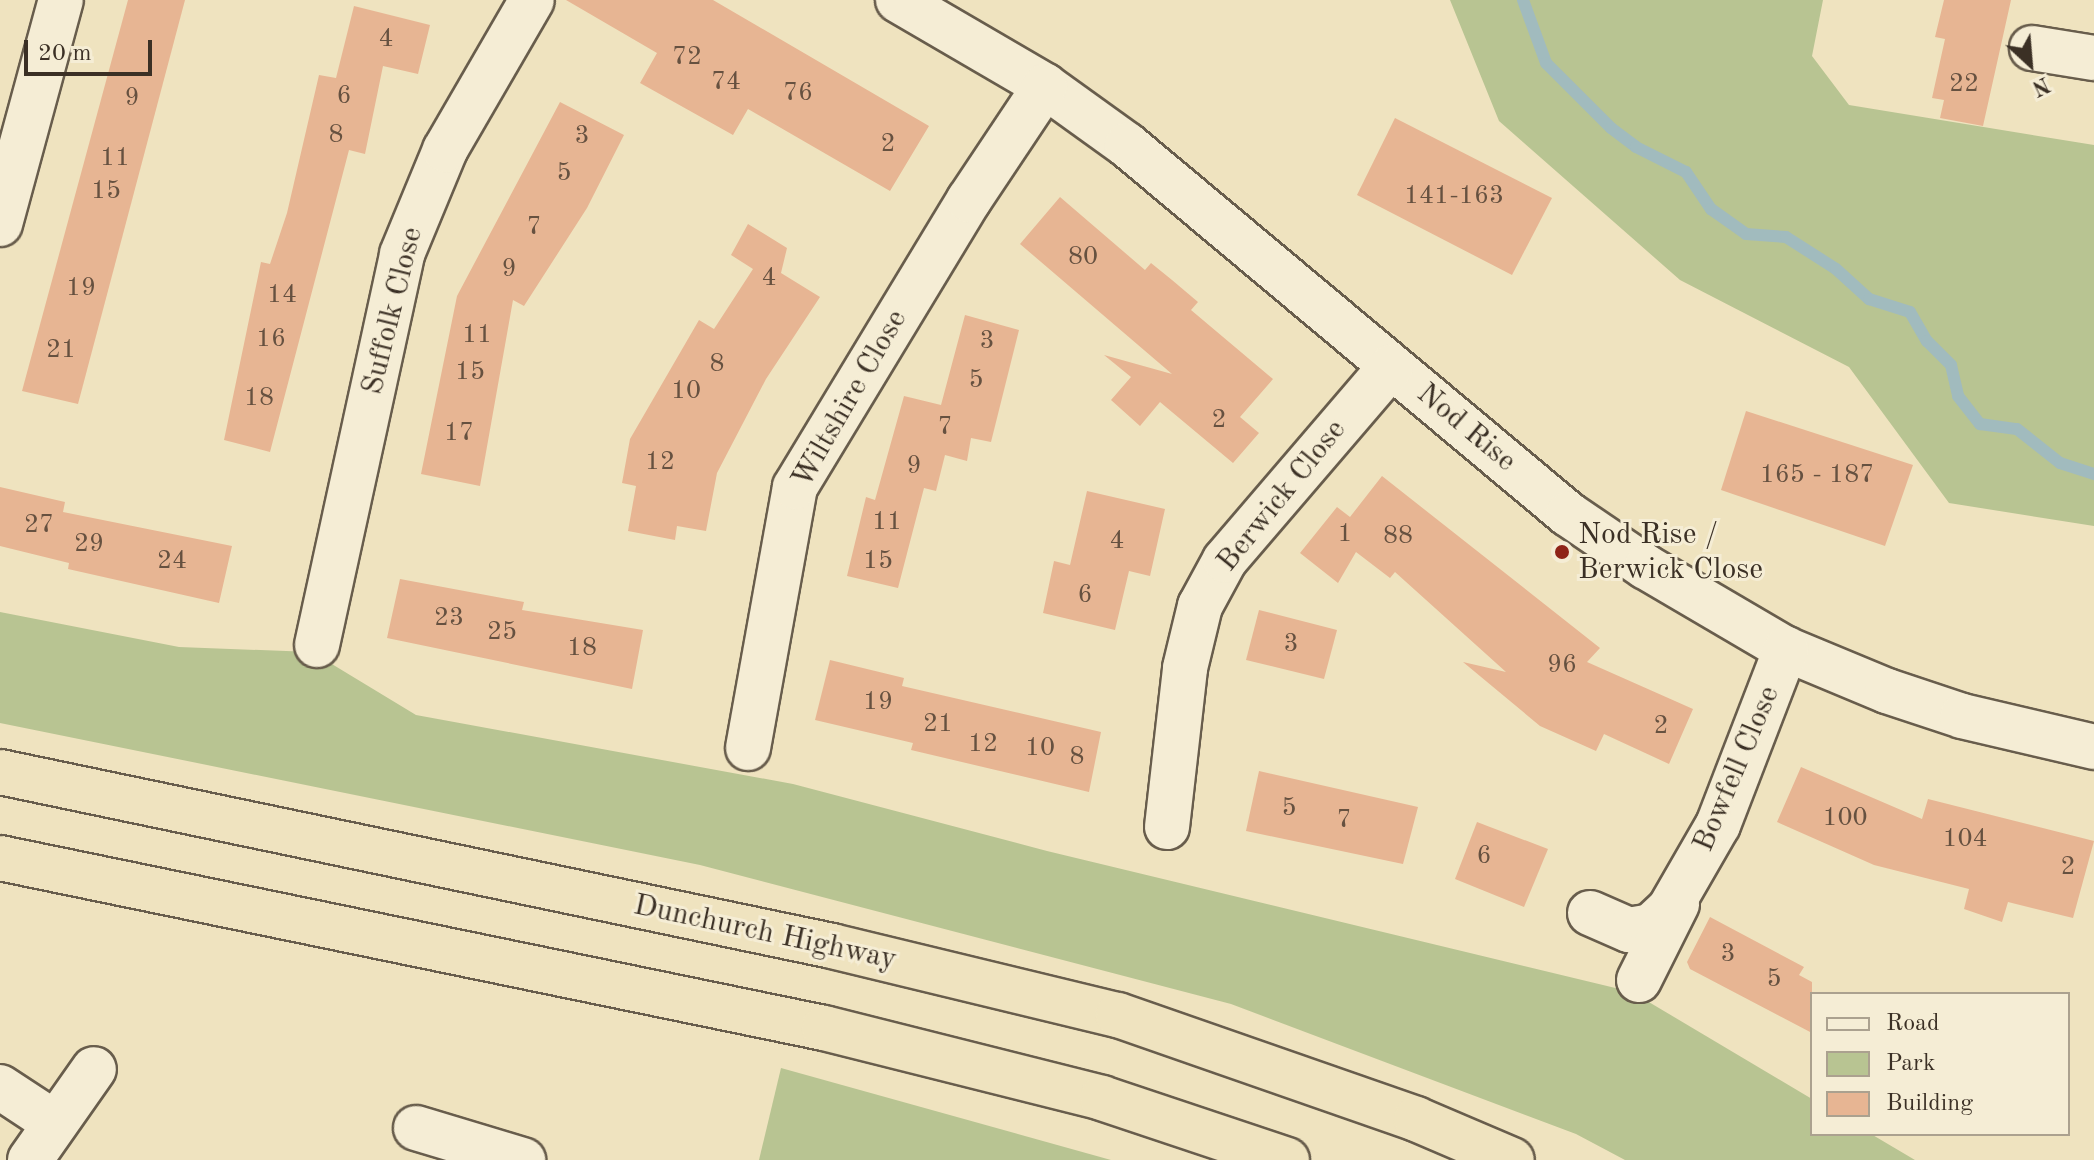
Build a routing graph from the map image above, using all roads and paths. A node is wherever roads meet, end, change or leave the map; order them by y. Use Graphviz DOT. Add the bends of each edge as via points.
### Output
graph roads {
  1 [pos="61,0"];
  2 [pos="532,0"];
  3 [pos="898,0"];
  4 [pos="2032,48"];
  5 [pos="2094,58"];
  6 [pos="1045,86"];
  7 [pos="0,224"];
  8 [pos="1391,366"];
  9 [pos="317,645"];
  10 [pos="1786,649"];
  11 [pos="2094,747"];
  12 [pos="748,748"];
  13 [pos="0,772"];
  14 [pos="1167,827"];
  15 [pos="0,858"];
  16 [pos="1685,887"];
  17 [pos="1590,913"];
  18 [pos="1639,980"];
  19 [pos="94,1069"];
  20 [pos="0,1087"];
  21 [pos="53,1122"];
  22 [pos="416,1128"];
  23 [pos="30,1160"];
  24 [pos="523,1160"];
  25 [pos="1287,1160"];
  26 [pos="1512,1160"];
  1 -- 7 [label="street"];
  2 -- 9 [label="street, Suffolk Close" via="445,150 402,254"];
  3 -- 6 [label="street, Nod Rise"];
  4 -- 5 [label="street"];
  6 -- 8 [label="street, Nod Rise" via="1127,145"];
  6 -- 12 [label="street, Wiltshire Close" via="969,200 795,487"];
  8 -- 10 [label="street, Nod Rise" via="1568,514"];
  8 -- 14 [label="street, Berwick Close" via="1225,560 1200,606 1185,668"];
  10 -- 11 [label="street, Nod Rise" via="1962,716"];
  10 -- 16 [label="street, Bowfell Close" via="1718,825"];
  13 -- 26 [label="highway, Dunchurch Highway" via="832,946 1118,1015 1416,1119"];
  15 -- 25 [label="highway" via="824,1028 1102,1098"];
  16 -- 17 [label="street, Bowfell Close" via="1651,926 1629,930"];
  16 -- 18 [label="street, Bowfell Close"];
  19 -- 21 [label="street"];
  20 -- 21 [label="street"];
  21 -- 23 [label="street"];
  22 -- 24 [label="street"];
}
